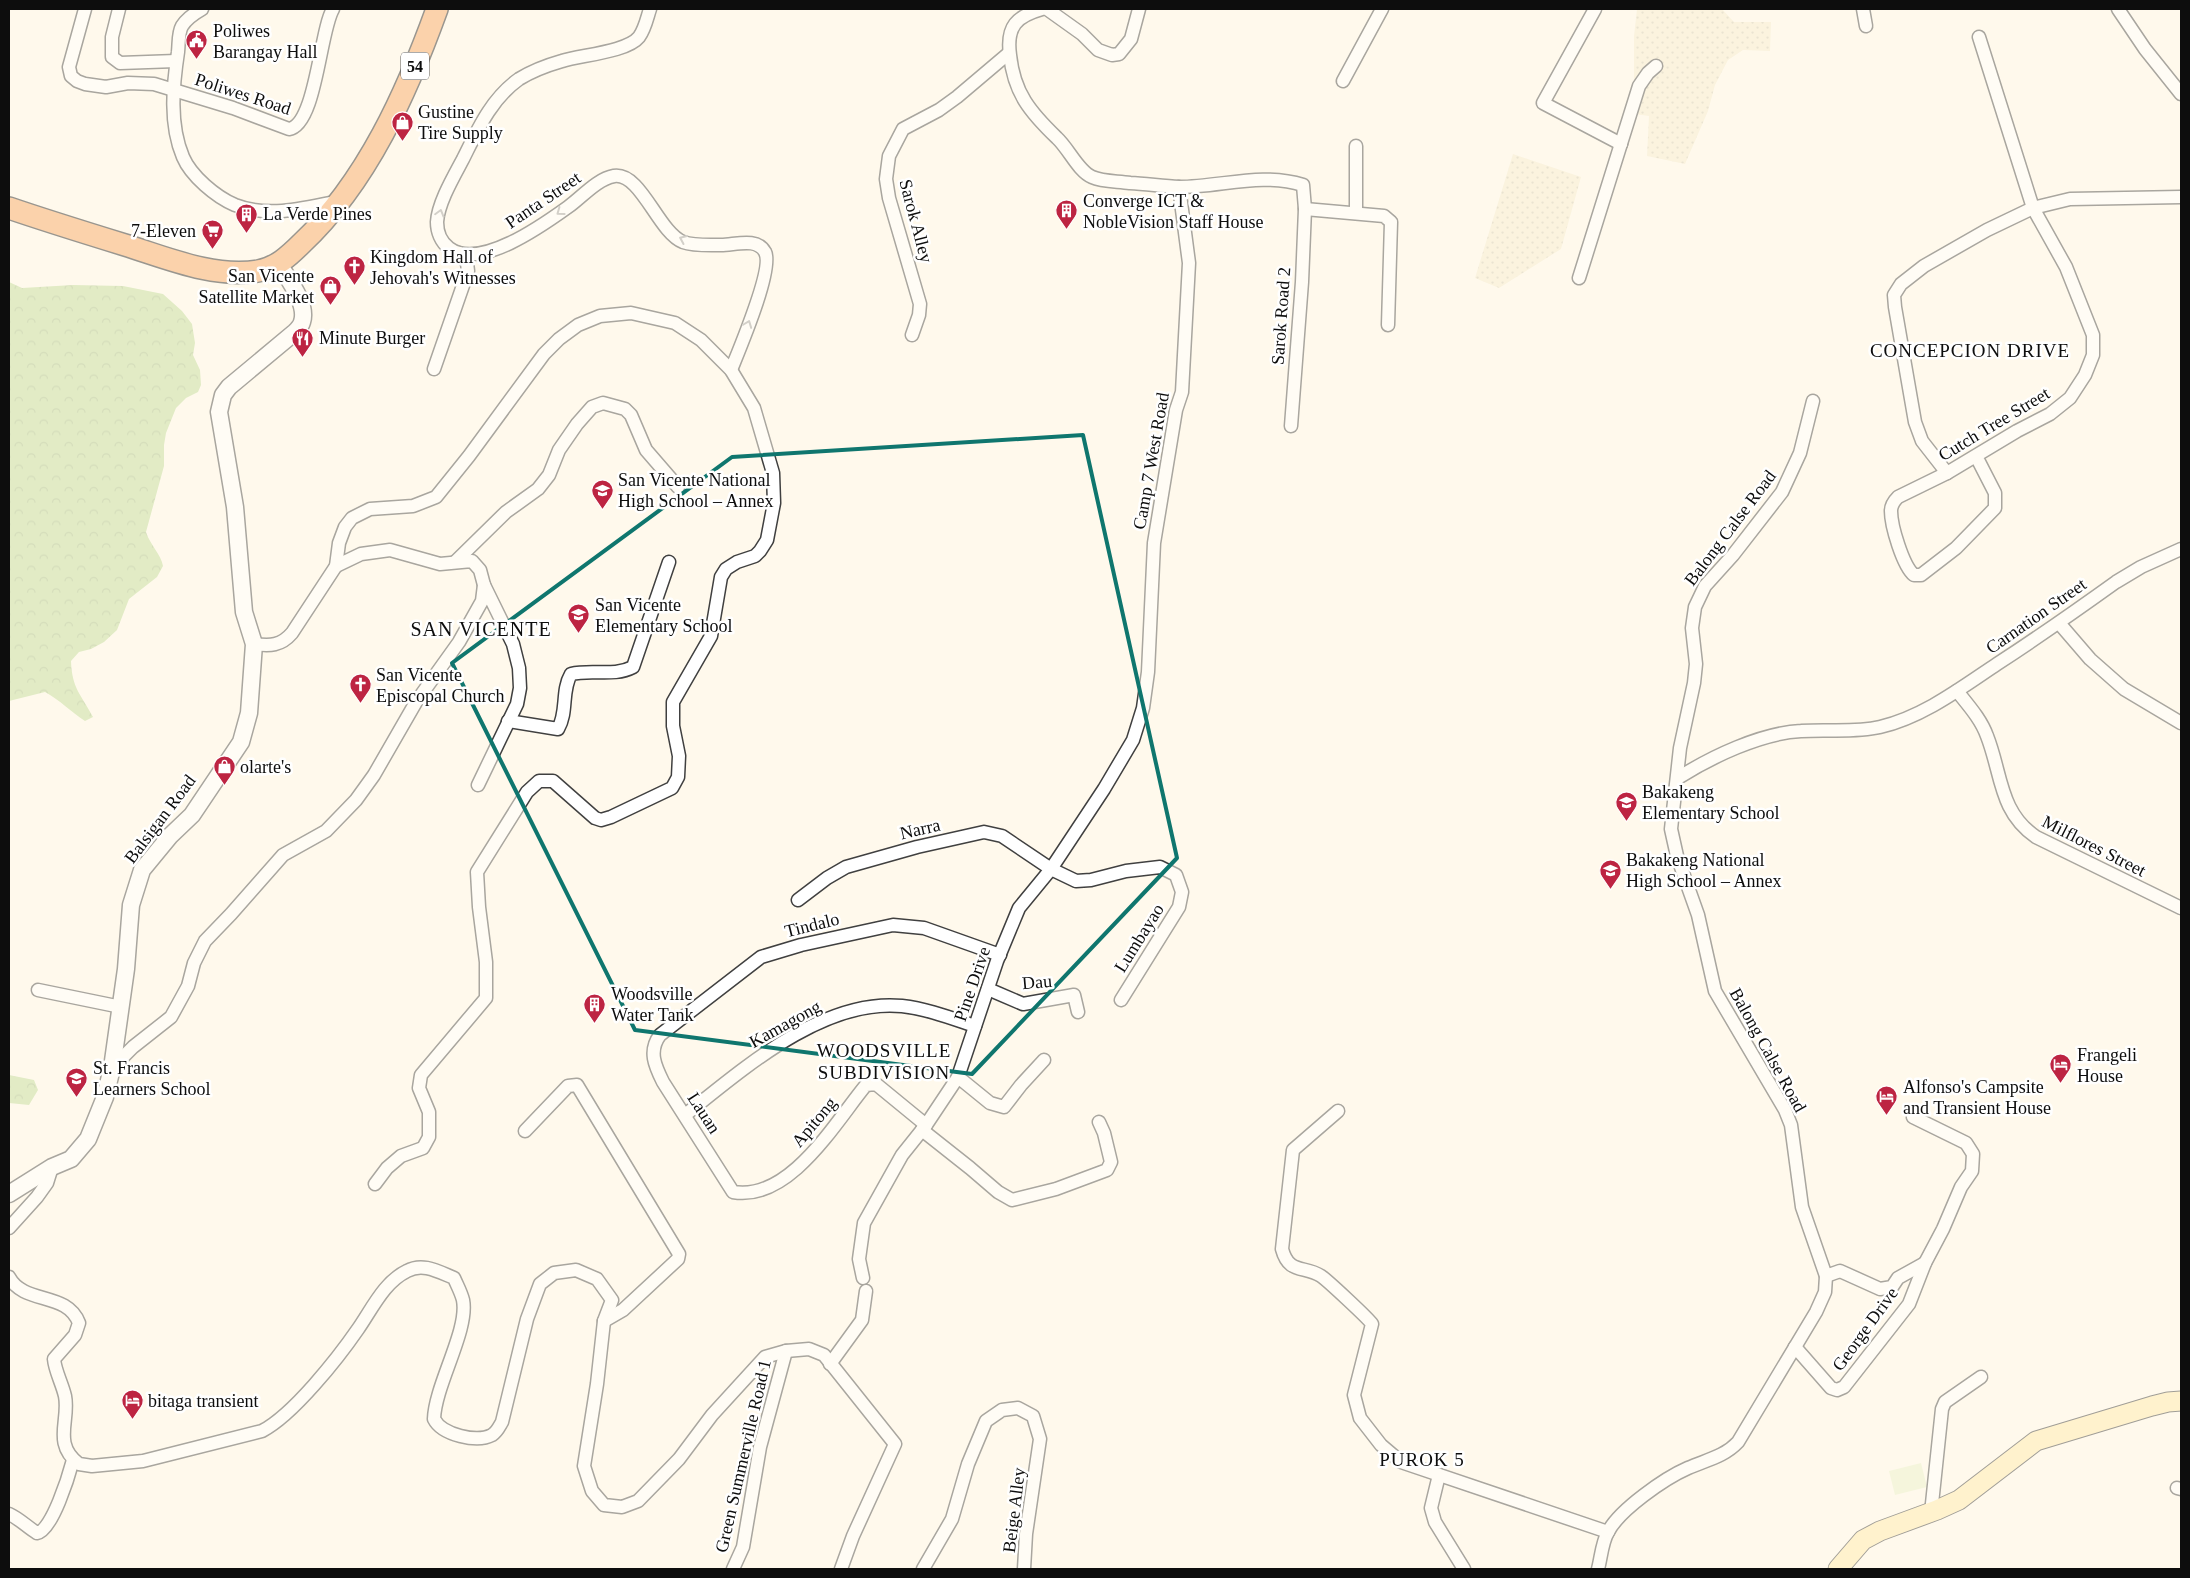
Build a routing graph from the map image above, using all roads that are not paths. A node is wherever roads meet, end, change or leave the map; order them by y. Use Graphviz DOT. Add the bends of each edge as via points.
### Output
graph roads {
  1 [pos="85,9"];
  2 [pos="119,9"];
  3 [pos="202,9"];
  4 [pos="333,9"];
  5 [pos="437,9"];
  6 [pos="650,9"];
  7 [pos="1042,9"];
  8 [pos="1047,9"];
  9 [pos="1139,9"];
  10 [pos="1382,9"];
  11 [pos="1595,9"];
  12 [pos="1863,9"];
  13 [pos="2118,9"];
  14 [pos="1866,26"];
  15 [pos="1979,37"];
  16 [pos="1009,52"];
  17 [pos="176,61"];
  18 [pos="1656,66"];
  19 [pos="1343,81"];
  20 [pos="174,91"];
  21 [pos="2181,94"];
  22 [pos="1621,144"];
  23 [pos="1356,146"];
  24 [pos="1179,187"];
  25 [pos="2181,197"];
  26 [pos="341,201"];
  27 [pos="9,208"];
  28 [pos="2033,208"];
  29 [pos="1305,209"];
  30 [pos="1356,213"];
  31 [pos="459,253"];
  32 [pos="279,264"];
  33 [pos="1579,278"];
  34 [pos="1388,325"];
  35 [pos="912,335"];
  36 [pos="434,369"];
  37 [pos="731,370"];
  38 [pos="1813,401"];
  39 [pos="1291,426"];
  40 [pos="1976,456"];
  41 [pos="1947,473"];
  42 [pos="678,487"];
  43 [pos="2181,549"];
  44 [pos="454,562"];
  45 [pos="670,562"];
  46 [pos="336,566"];
  47 [pos="484,585"];
  48 [pos="2059,623"];
  49 [pos="254,644"];
  50 [pos="1957,691"];
  51 [pos="508,721"];
  52 [pos="2181,723"];
  53 [pos="1133,740"];
  54 [pos="1678,778"];
  55 [pos="478,785"];
  56 [pos="1051,869"];
  57 [pos="798,900"];
  58 [pos="2181,908"];
  59 [pos="1000,955"];
  60 [pos="988,989"];
  61 [pos="38,990"];
  62 [pos="1121,1000"];
  63 [pos="122,1007"];
  64 [pos="1078,1012"];
  65 [pos="975,1026"];
  66 [pos="656,1040"];
  67 [pos="1044,1060"];
  68 [pos="112,1068"];
  69 [pos="958,1077"];
  70 [pos="1338,1111"];
  71 [pos="685,1115"];
  72 [pos="1914,1117"];
  73 [pos="1099,1122"];
  74 [pos="924,1128"];
  75 [pos="525,1131"];
  76 [pos="52,1168"];
  77 [pos="375,1184"];
  78 [pos="743,1193"];
  79 [pos="9,1194"];
  80 [pos="9,1228"];
  81 [pos="1925,1263"];
  82 [pos="1826,1276"];
  83 [pos="9,1277"];
  84 [pos="864,1278"];
  85 [pos="866,1291"];
  86 [pos="604,1321"];
  87 [pos="1795,1347"];
  88 [pos="786,1350"];
  89 [pos="830,1364"];
  90 [pos="1981,1377"];
  91 [pos="2181,1401"];
  92 [pos="73,1460"];
  93 [pos="1439,1475"];
  94 [pos="1931,1512"];
  95 [pos="9,1514"];
  96 [pos="1608,1532"];
  97 [pos="733,1569"];
  98 [pos="841,1569"];
  99 [pos="923,1569"];
  100 [pos="1024,1569"];
  101 [pos="1464,1569"];
  102 [pos="1598,1569"];
  103 [pos="1838,1569"];
  1 -- 20 [label="street, Poliwes Road" via="69,67 71,76 97,87 141,82"];
  2 -- 17 [label="street" via="112,37 112,57 120,63"];
  3 -- 17 [label="street, Poliwes Road" via="183,24"];
  4 -- 20 [label="street, Poliwes Road" via="307,107 294,128 285,128 234,108"];
  5 -- 26 [label="highway, 54" via="389,122"];
  31 -- 6 [label="street, one-way" via="443,243 438,214 452,179 492,105 503,92 536,70 634,42 643,30"];
  7 -- 16 [label="street" via="1018,19 1010,34"];
  8 -- 9 [label="street" via="1098,50 1112,55 1119,54 1131,39"];
  10 -- 19 [label="street"];
  11 -- 22 [label="street" via="1544,103"];
  12 -- 14 [label="street"];
  13 -- 21 [label="street"];
  15 -- 28 [label="street, Cutch Tree Street"];
  16 -- 24 [label="street" via="1013,75 1024,102 1091,177"];
  16 -- 35 [label="street, Sarok Alley" via="951,102 903,129 889,156 886,179 889,198 920,304"];
  17 -- 20 [label="street, Poliwes Road"];
  18 -- 22 [label="street" via="1638,86"];
  20 -- 26 [label="street, Poliwes Road" via="175,123 183,158 191,170 221,197 235,205 266,211 301,209"];
  22 -- 33 [label="street"];
  23 -- 30 [label="street"];
  24 -- 29 [label="street" via="1266,178 1286,180 1303,185"];
  24 -- 53 [label="street, Camp 7 West Road" via="1189,263 1182,392 1176,410 1154,543 1148,672 1143,708"];
  25 -- 28 [label="street" via="2070,199"];
  26 -- 32 [label="highway, 54" via="318,228"];
  27 -- 32 [label="highway, 54" via="198,267 247,272"];
  28 -- 40 [label="street, Cutch Tree Street" via="2066,267 2093,335 2092,356 2085,375 2070,398 2050,414"];
  28 -- 41 [label="street" via="1924,266 1901,284 1894,295 1915,422 1922,441"];
  29 -- 30 [label="street"];
  29 -- 39 [label="street, Sarok Road 2"];
  30 -- 34 [label="street" via="1384,216 1391,222"];
  31 -- 36 [label="street" via="467,263 468,271"];
  37 -- 31 [label="street, Panta Street, one-way" via="768,264 765,252 757,245 745,242 723,245 682,242 668,231 628,179 615,176 600,182 538,228 510,243 482,253"];
  32 -- 49 [label="street, Balsigan Road" via="300,301 302,323 229,387 223,395 219,412 235,507 243,604"];
  37 -- 46 [label="street" via="701,340 675,323 631,313 600,316 578,324 544,354 436,497 412,506 370,509 352,518 339,543"];
  37 -- 77 [label="street" via="754,408 773,473 774,504 767,540 760,551 726,569 711,636 673,702 678,776 672,788 601,820 553,781 538,781 527,792 477,872 486,962 486,998 421,1075 419,1088 429,1112 429,1137 423,1148 401,1156"];
  38 -- 54 [label="street, Balong Calse Road" via="1800,453 1782,492 1705,586 1694,607 1692,628 1696,664 1680,748"];
  40 -- 41 [label="street, Cutch Tree Street"];
  40 -- 41 [label="street, Cutch Tree Street" via="1995,493 1995,508 1956,548 1921,575 1911,573 1896,536 1891,512 1893,501"];
  42 -- 44 [label="street" via="646,450 631,415 625,409 603,403 592,407 577,424 538,489 506,512"];
  43 -- 48 [label="street, Carnation Street" via="2116,582"];
  44 -- 46 [label="street" via="440,564 390,550 361,554"];
  44 -- 47 [label="street" via="472,561 480,570"];
  45 -- 51 [label="street" via="633,667 624,672 584,671 571,674 566,683 562,722 558,729"];
  46 -- 49 [label="street" via="285,641 268,646"];
  47 -- 51 [label="street" via="513,644 519,668 517,704"];
  47 -- 68 [label="street" via="482,601 459,642 416,702 385,758 356,800 326,831 283,855 204,941 188,986 171,1017"];
  48 -- 50 [label="street, Carnation Street"];
  48 -- 52 [label="street" via="2090,659 2124,689"];
  49 -- 63 [label="street, Balsigan Road" via="249,714 241,742 192,815 142,870 132,905"];
  50 -- 54 [label="street, Carnation Street" via="1881,727 1779,735 1722,754"];
  50 -- 58 [label="street, Milflores Street" via="1982,725 2002,791 2013,815 2024,829 2036,838"];
  51 -- 55 [label="street"];
  53 -- 56 [label="street, Pine Drive"];
  54 -- 82 [label="street, Balong Calse Road" via="1672,840 1698,915 1715,991 1791,1125 1802,1207"];
  56 -- 57 [label="street, Narra" via="1002,836 984,832 846,867"];
  56 -- 59 [label="street, Pine Drive" via="1019,908"];
  56 -- 62 [label="street, Lumbayao" via="1076,882 1160,867 1176,875 1182,892 1179,907"];
  59 -- 60 [label="street, Pine Drive"];
  59 -- 66 [label="street, Tindalo" via="924,928 893,925 801,945 762,957"];
  60 -- 64 [label="street, Dau" via="1023,1004 1074,995"];
  60 -- 65 [label="street, Pine Drive"];
  61 -- 63 [label="street"];
  63 -- 68 [label="street, Balsigan Road"];
  65 -- 69 [label="street, Pine Drive"];
  65 -- 71 [label="street, Kamagong" via="931,1011 900,1006 867,1007 824,1020 752,1062"];
  66 -- 71 [label="street, Lauan" via="652,1050 656,1069"];
  67 -- 69 [label="street" via="1004,1107 990,1103"];
  68 -- 76 [label="street, Balsigan Road" via="105,1097 88,1139 71,1159"];
  69 -- 74 [label="street, Pine Drive"];
  70 -- 93 [label="street" via="1293,1150 1282,1249 1293,1267 1320,1275 1370,1320 1371,1330 1354,1395 1360,1418 1381,1445 1401,1462"];
  71 -- 78 [label="street, Lauan" via="733,1192"];
  72 -- 81 [label="street, George Drive" via="1966,1143 1973,1154 1972,1171 1961,1187"];
  73 -- 74 [label="street, Apitong" via="1111,1162 1107,1170 1056,1189 1012,1200 998,1192"];
  74 -- 78 [label="street, Apitong" via="876,1084 866,1085 812,1155 772,1184"];
  74 -- 84 [label="street, Pine Drive" via="902,1155 864,1224 859,1259"];
  75 -- 86 [label="street" via="568,1086 577,1085 679,1254 678,1259 622,1310"];
  76 -- 79 [label="street, Balsigan Road"];
  76 -- 80 [label="street" via="37,1197"];
  81 -- 82 [label="street" via="1885,1289 1840,1271"];
  81 -- 87 [label="street, George Drive" via="1909,1304 1844,1387 1831,1388"];
  82 -- 87 [label="street" via="1825,1292"];
  83 -- 92 [label="street" via="22,1292 64,1304 76,1314 79,1322 75,1335 54,1359 65,1397 64,1440"];
  85 -- 89 [label="street" via="862,1320"];
  86 -- 88 [label="street" via="584,1466 592,1491 604,1505 622,1507 638,1501 680,1459 712,1415 761,1362"];
  86 -- 92 [label="street" via="612,1300 597,1279 576,1270 554,1273 540,1284 527,1319 499,1428 495,1434 483,1438 451,1432 436,1425 434,1410 459,1332 463,1302 454,1278 429,1267 408,1270 392,1282 330,1365 271,1426 262,1431 131,1463 92,1466"];
  87 -- 96 [label="street" via="1730,1451 1655,1486"];
  88 -- 89 [label="street" via="809,1349 824,1355"];
  88 -- 97 [label="street, Green Summerville Road 1" via="760,1447 743,1547"];
  89 -- 98 [label="street" via="895,1444"];
  90 -- 94 [label="street" via="1945,1402 1942,1408"];
  91 -- 94 [label="main road" via="2152,1406 2036,1441 1959,1500"];
  92 -- 95 [label="street" via="54,1511 41,1533 37,1534 19,1518"];
  93 -- 96 [label="street"];
  93 -- 101 [label="street" via="1431,1508 1435,1522"];
  94 -- 103 [label="main road" via="1863,1540"];
  96 -- 102 [label="street"];
  99 -- 100 [label="street, Beige Alley" via="952,1520 968,1464 986,1421 1002,1410 1018,1408 1033,1416 1040,1439"];
}
